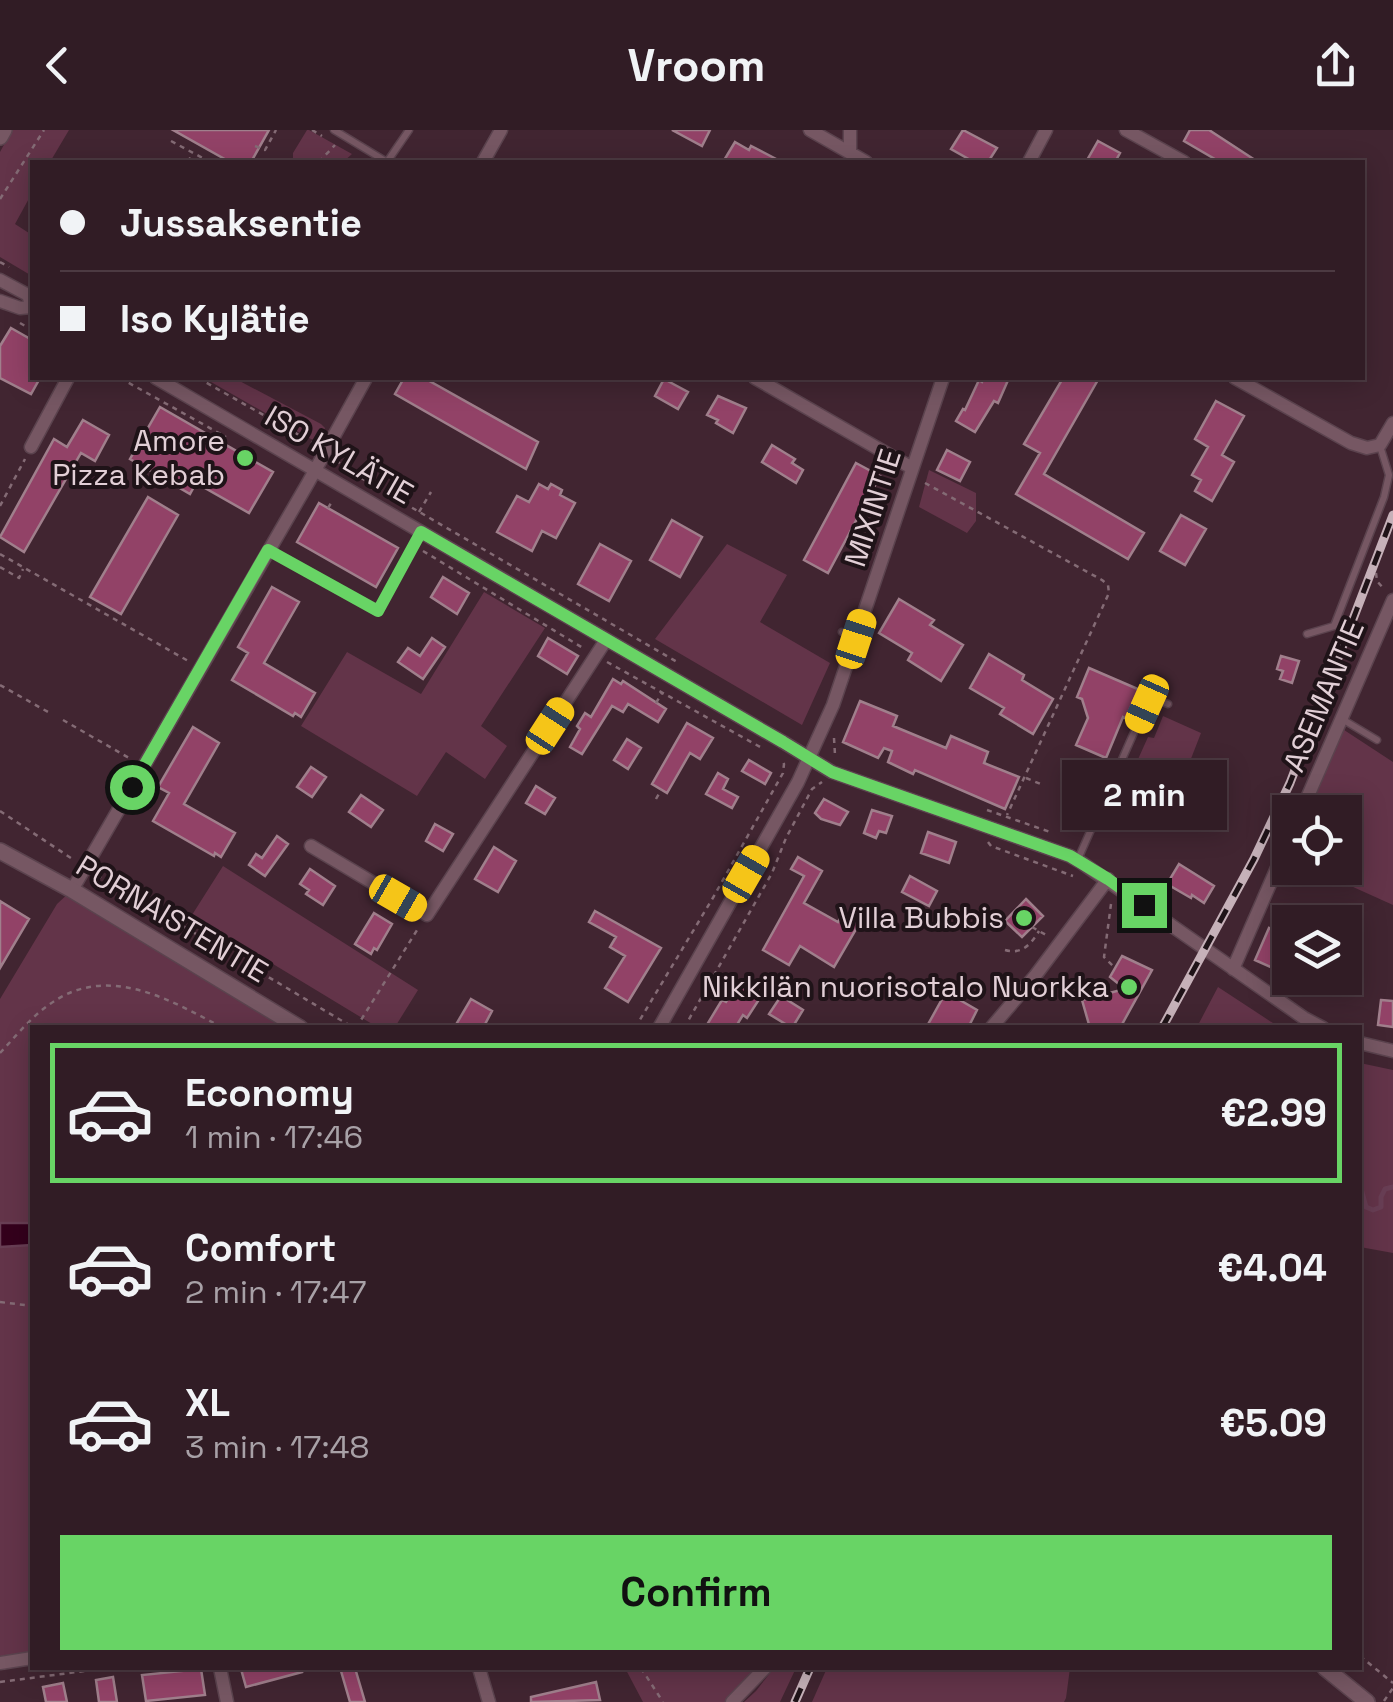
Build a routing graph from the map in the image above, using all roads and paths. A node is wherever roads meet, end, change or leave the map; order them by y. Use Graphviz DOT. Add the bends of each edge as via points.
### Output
graph roads {
  1 [pos="4,130"];
  2 [pos="44,130"];
  3 [pos="276,130"];
  4 [pos="334,130"];
  5 [pos="409,130"];
  6 [pos="501,130"];
  7 [pos="810,130"];
  8 [pos="850,130"];
  9 [pos="1046,130"];
  10 [pos="1126,130"];
  11 [pos="345,136"];
  12 [pos="0,137"];
  13 [pos="171,141"];
  14 [pos="255,146"];
  15 [pos="193,153"];
  16 [pos="850,153"];
  17 [pos="189,160"];
  18 [pos="206,160"];
  19 [pos="321,160"];
  20 [pos="384,160"];
  21 [pos="388,160"];
  22 [pos="483,160"];
  23 [pos="862,160"];
  24 [pos="1030,160"];
  25 [pos="1180,160"];
  26 [pos="0,198"];
  27 [pos="0,280"];
  28 [pos="0,301"];
  29 [pos="30,301"];
  30 [pos="30,307"];
  31 [pos="67,380"];
  32 [pos="124,380"];
  33 [pos="159,380"];
  34 [pos="202,380"];
  35 [pos="365,380"];
  36 [pos="758,380"];
  37 [pos="942,380"];
  38 [pos="1238,380"];
  39 [pos="1393,423"];
  40 [pos="240,444"];
  41 [pos="1380,445"];
  42 [pos="318,446"];
  43 [pos="31,447"];
  44 [pos="336,460"];
  45 [pos="912,468"];
  46 [pos="315,470"];
  47 [pos="431,492"];
  48 [pos="334,498"];
  49 [pos="0,506"];
  50 [pos="328,508"];
  51 [pos="419,512"];
  52 [pos="421,532"];
  53 [pos="414,546"];
  54 [pos="268,550"];
  55 [pos="0,554"];
  56 [pos="0,567"];
  57 [pos="24,568"];
  58 [pos="1376,573"];
  59 [pos="1390,603"];
  60 [pos="842,632"];
  61 [pos="1307,634"];
  62 [pos="856,639"];
  63 [pos="606,640"];
  64 [pos="596,656"];
  65 [pos="675,660"];
  66 [pos="200,668"];
  67 [pos="0,685"];
  68 [pos="662,693"];
  69 [pos="656,703"];
  70 [pos="1168,704"];
  71 [pos="48,712"];
  72 [pos="1341,719"];
  73 [pos="63,720"];
  74 [pos="1376,740"];
  75 [pos="810,759"];
  76 [pos="144,766"];
  77 [pos="1025,777"];
  78 [pos="1042,785"];
  79 [pos="661,790"];
  80 [pos="812,790"];
  81 [pos="1308,795"];
  82 [pos="656,799"];
  83 [pos="0,811"];
  84 [pos="1007,816"];
  85 [pos="310,846"];
  86 [pos="5,852"];
  87 [pos="1077,860"];
  88 [pos="85,867"];
  89 [pos="1108,879"];
  90 [pos="1272,879"];
  91 [pos="72,890"];
  92 [pos="1112,902"];
  93 [pos="417,930"];
  94 [pos="1039,931"];
  95 [pos="1005,950"];
  96 [pos="1115,968"];
  97 [pos="1233,969"];
  98 [pos="216,1025"];
  99 [pos="295,1025"];
  100 [pos="350,1025"];
  101 [pos="357,1025"];
  102 [pos="638,1025"];
  103 [pos="661,1025"];
  104 [pos="686,1025"];
  105 [pos="994,1025"];
  106 [pos="1317,1025"];
  107 [pos="1362,1043"];
  108 [pos="1393,1051"];
  109 [pos="0,1053"];
  110 [pos="0,1302"];
  111 [pos="30,1306"];
  112 [pos="30,1658"];
  113 [pos="1362,1658"];
  114 [pos="0,1663"];
  115 [pos="93,1670"];
  116 [pos="220,1670"];
  117 [pos="480,1670"];
  118 [pos="642,1670"];
  119 [pos="763,1670"];
  120 [pos="1327,1670"];
  121 [pos="0,1682"];
  122 [pos="1393,1685"];
  123 [pos="228,1702"];
  124 [pos="489,1702"];
  125 [pos="663,1702"];
  126 [pos="732,1702"];
  127 [pos="1367,1702"];
  128 [pos="1383,1702"];
  1 -- 12 [label="street"];
  2 -- 26 [label="path"];
  3 -- 14 [label="path" via="265,150"];
  4 -- 11 [label="lane"];
  5 -- 21 [label="lane"];
  6 -- 22 [label="street"];
  7 -- 16 [label="street"];
  8 -- 16 [label="street"];
  9 -- 24 [label="street"];
  10 -- 25 [label="street"];
  11 -- 19 [label="path"];
  11 -- 20 [label="lane"];
  13 -- 15 [label="path"];
  15 -- 17 [label="path"];
  15 -- 18 [label="path"];
  16 -- 23 [label="street"];
  27 -- 29 [label="street"];
  28 -- 30 [label="street"];
  31 -- 43 [label="street"];
  32 -- 40 [label="path"];
  33 -- 46 [label="street, ISO KYLÄTIE"];
  34 -- 42 [label="path"];
  35 -- 46 [label="street"];
  36 -- 45 [label="street"];
  37 -- 45 [label="street, MIXINTIE"];
  38 -- 41 [label="street" via="1351,443"];
  39 -- 41 [label="street"];
  41 -- 61 [label="lane" via="1389,475 1378,514 1334,626"];
  43 -- 49 [label="path"];
  44 -- 51 [label="path"];
  45 -- 62 [label="street, MIXINTIE"];
  45 -- 77 [label="path" via="919,480 1108,585 1110,594"];
  46 -- 52 [label="street, ISO KYLÄTIE"];
  46 -- 54 [label="street"];
  47 -- 51 [label="path"];
  48 -- 50 [label="path"];
  51 -- 65 [label="path"];
  52 -- 53 [label="lane"];
  52 -- 63 [label="street, ISO KYLÄTIE"];
  53 -- 54 [label="lane" via="378,611"];
  53 -- 64 [label="path"];
  54 -- 66 [label="street"];
  55 -- 57 [label="path"];
  56 -- 57 [label="path" via="18,578"];
  57 -- 66 [label="path"];
  58 -- 59 [label="path"];
  59 -- 72 [label="street, ASEMANTIE"];
  60 -- 62 [label="lane"];
  62 -- 75 [label="street, MIXINTIE"];
  63 -- 64 [label="street"];
  63 -- 75 [label="street, ISO KYLÄTIE"];
  64 -- 68 [label="path"];
  64 -- 85 [label="street" via="427,914"];
  66 -- 76 [label="street"];
  67 -- 71 [label="path"];
  68 -- 69 [label="path"];
  68 -- 102 [label="path" via="780,758 784,770"];
  70 -- 87 [label="lane" via="1147,704"];
  72 -- 74 [label="lane"];
  72 -- 81 [label="street, ASEMANTIE"];
  73 -- 76 [label="path"];
  75 -- 87 [label="street, ISO KYLÄTIE"];
  75 -- 103 [label="street, MIXINTIE"];
  76 -- 88 [label="street"];
  77 -- 78 [label="path"];
  77 -- 84 [label="path"];
  79 -- 82 [label="path"];
  80 -- 104 [label="path"];
  83 -- 88 [label="path"];
  86 -- 91 [label="street, PORNAISTENTIE"];
  87 -- 89 [label="street, ISO KYLÄTIE"];
  88 -- 91 [label="street"];
  88 -- 100 [label="path"];
  89 -- 97 [label="street, ISO KYLÄTIE"];
  89 -- 105 [label="street"];
  90 -- 97 [label="street"];
  91 -- 99 [label="street, PORNAISTENTIE"];
  92 -- 96 [label="path" via="1104,957"];
  93 -- 101 [label="path"];
  94 -- 95 [label="path" via="1020,951"];
  97 -- 106 [label="street, ISO KYLÄTIE"];
  98 -- 109 [label="path" via="163,997 89,986 39,1012"];
  107 -- 108 [label="street"];
  110 -- 111 [label="path"];
  112 -- 114 [label="street"];
  113 -- 122 [label="path"];
  115 -- 121 [label="path"];
  116 -- 123 [label="street"];
  117 -- 124 [label="street"];
  118 -- 125 [label="path"];
  119 -- 126 [label="street"];
  120 -- 127 [label="street"];
  122 -- 128 [label="path"];
}
